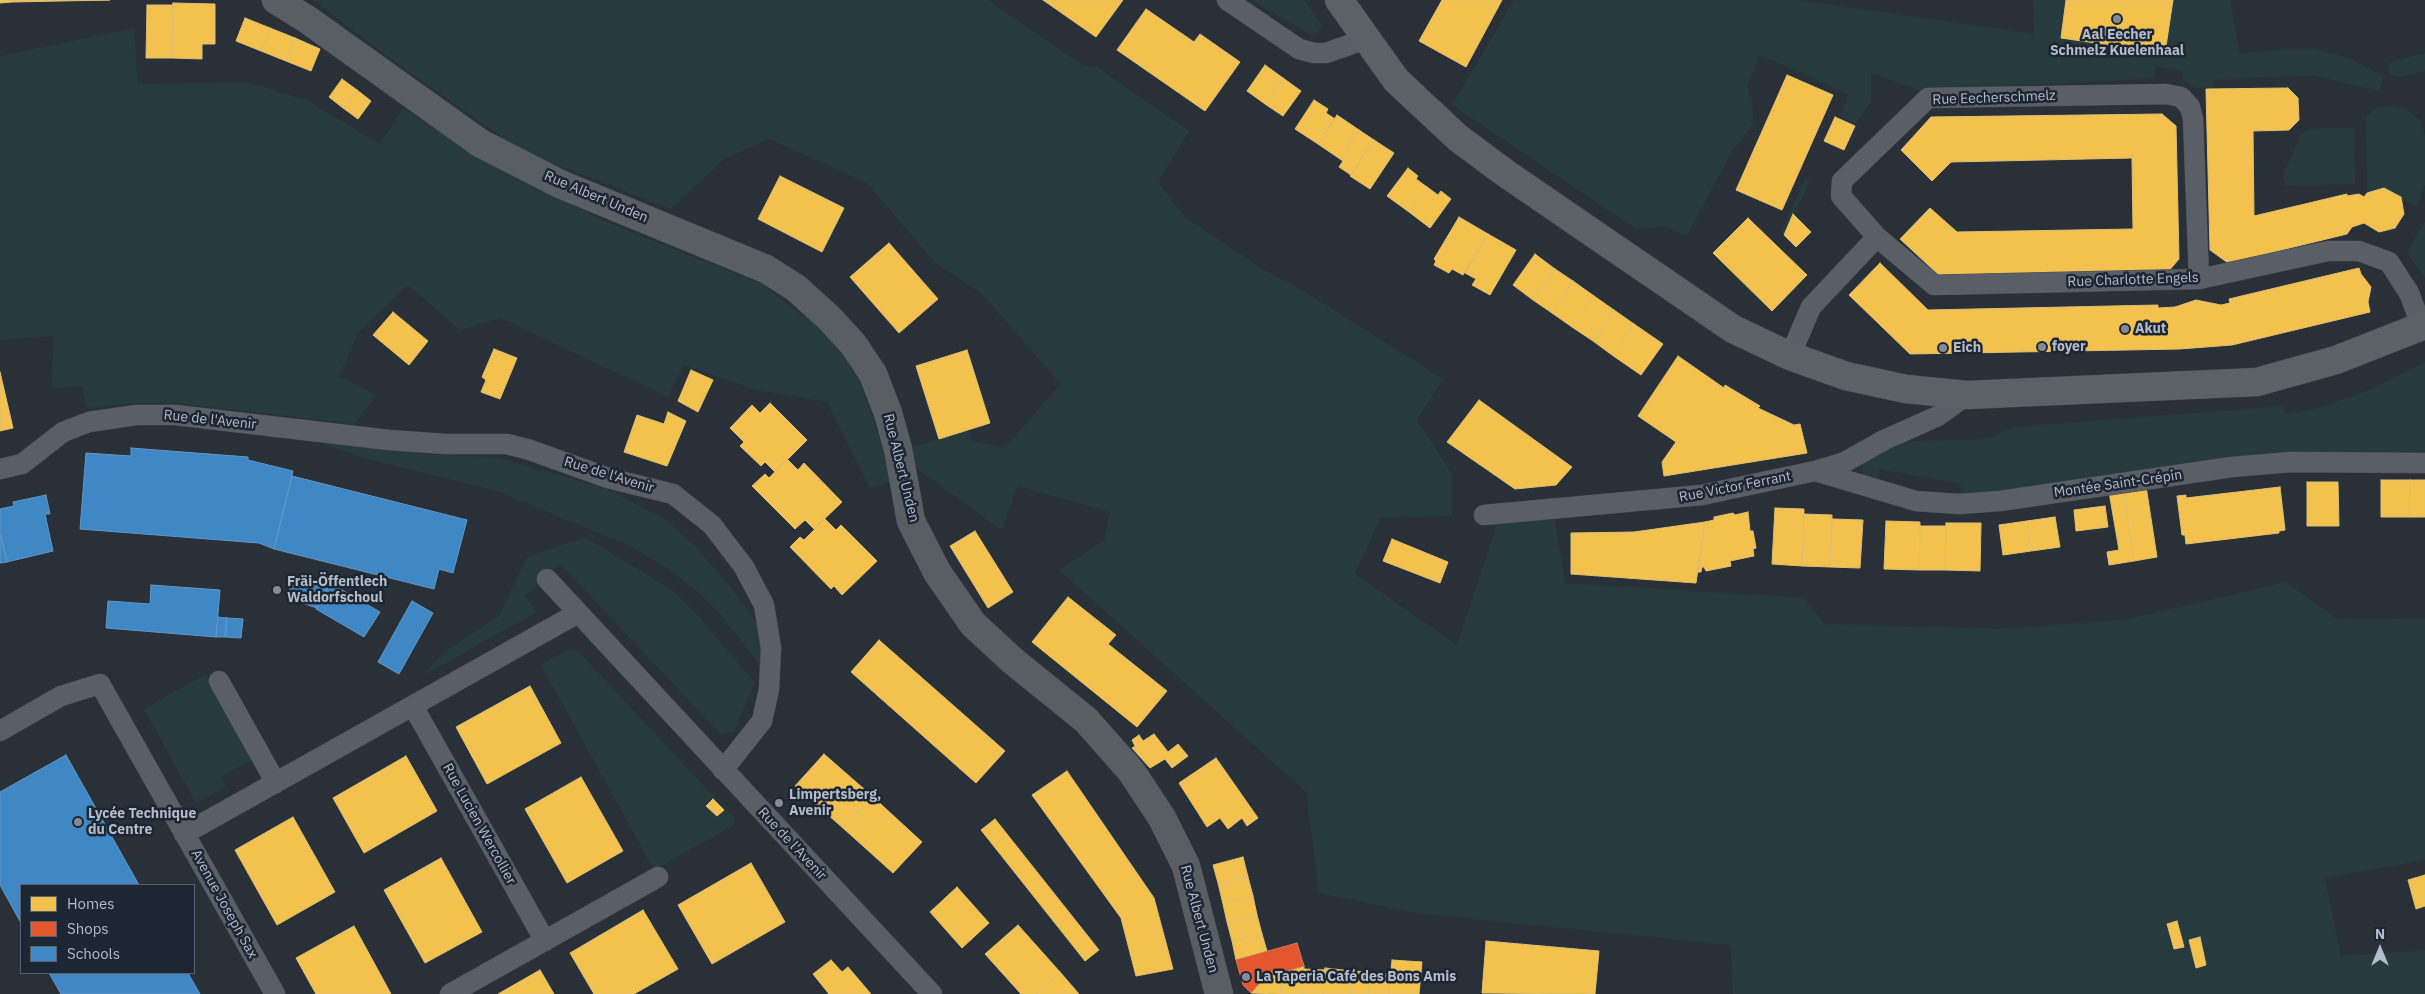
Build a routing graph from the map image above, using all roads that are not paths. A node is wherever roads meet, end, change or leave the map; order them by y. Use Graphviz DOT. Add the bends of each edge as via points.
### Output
graph roads {
  1 [pos="276,0"];
  2 [pos="1227,0"];
  3 [pos="1340,0"];
  4 [pos="1366,39"];
  5 [pos="1877,237"];
  6 [pos="2199,279"];
  7 [pos="2423,326"];
  8 [pos="1790,356"];
  9 [pos="1967,394"];
  10 [pos="2425,463"];
  11 [pos="0,469"];
  12 [pos="1815,471"];
  13 [pos="1484,515"];
  14 [pos="547,579"];
  15 [pos="578,613"];
  16 [pos="219,681"];
  17 [pos="413,706"];
  18 [pos="0,731"];
  19 [pos="723,770"];
  20 [pos="276,783"];
  21 [pos="184,834"];
  22 [pos="658,877"];
  23 [pos="545,941"];
  24 [pos="274,994"];
  25 [pos="450,994"];
  26 [pos="932,994"];
  27 [pos="1219,994"];
  1 -- 27 [label="main road, Rue Albert Unden" via="480,143 560,184 766,269 796,288 829,318 853,344 873,374 898,449 911,521 937,572 973,624 1086,720 1131,771 1162,818 1186,866"];
  2 -- 4 [label="street" via="1298,49 1326,53"];
  3 -- 4 [label="main road"];
  4 -- 8 [label="main road" via="1396,80 1465,143 1733,329"];
  5 -- 6 [label="street, Rue Charlotte Engels" via="1934,285"];
  5 -- 6 [label="street, Rue Eecherschmelz" via="1841,196 1842,181 1928,98 2166,94 2181,97 2190,107 2194,119"];
  5 -- 8 [label="street" via="1811,307"];
  6 -- 7 [label="street, Rue Charlotte Engels" via="2328,252 2359,251 2389,262 2409,293"];
  7 -- 9 [label="main road" via="2336,360 2257,382"];
  8 -- 9 [label="main road" via="1846,376 1906,389"];
  9 -- 12 [label="street, Rue Victor Ferrant" via="1938,416 1845,462"];
  10 -- 12 [label="street, Montée Saint-Crépin" via="2291,462 2232,467 2000,501 1959,504 1916,501"];
  11 -- 19 [label="street, Rue de l'Avenir" via="22,464 63,432 89,422 136,415 175,415 388,440 507,444 608,478 672,494 712,524 744,567 764,605 771,648 769,690 762,721"];
  12 -- 13 [label="street, Rue Victor Ferrant" via="1702,495"];
  14 -- 15 [label="street"];
  15 -- 17 [label="street"];
  15 -- 19 [label="street"];
  16 -- 20 [label="street"];
  17 -- 20 [label="street"];
  17 -- 23 [label="street, Rue Lucien Wercollier"];
  18 -- 21 [label="street, Avenue Joseph Sax" via="61,696 100,684"];
  19 -- 26 [label="street, Rue de l'Avenir"];
  20 -- 21 [label="street"];
  21 -- 24 [label="street, Avenue Joseph Sax"];
  22 -- 23 [label="street"];
  23 -- 25 [label="street"];
}
